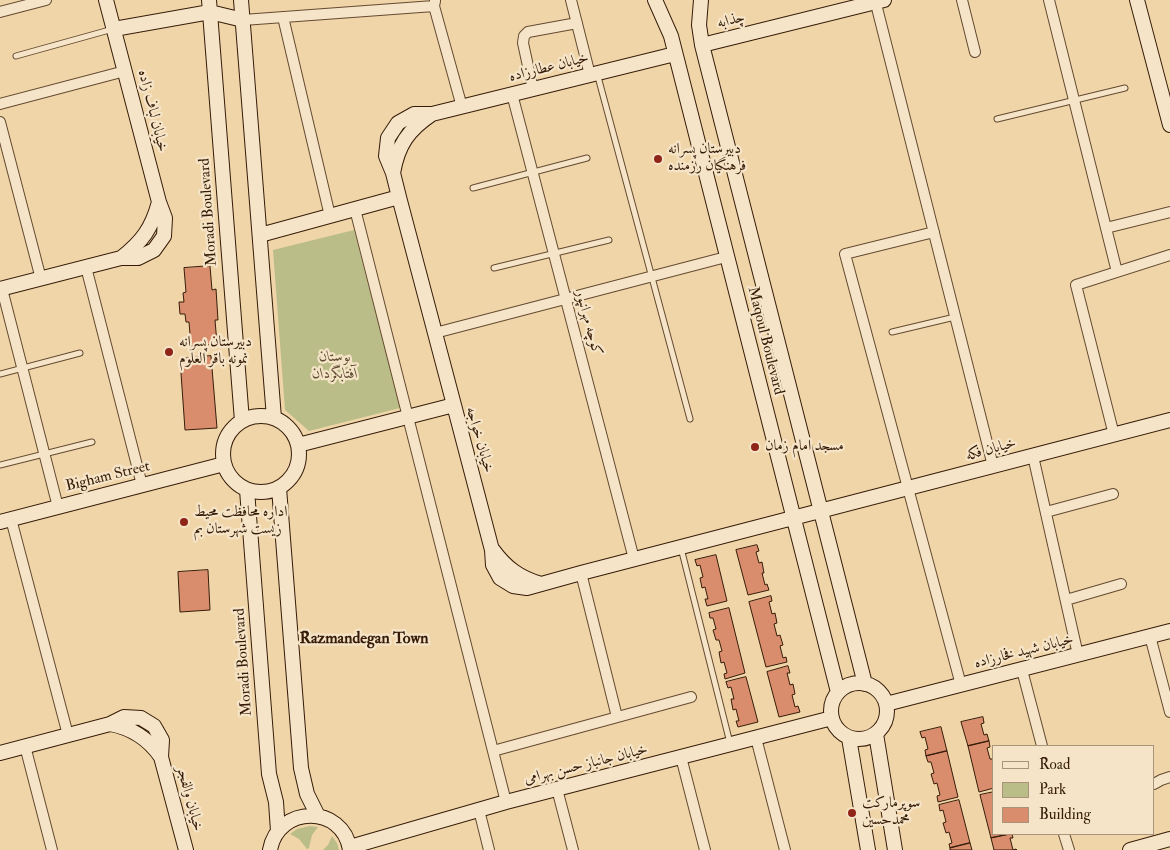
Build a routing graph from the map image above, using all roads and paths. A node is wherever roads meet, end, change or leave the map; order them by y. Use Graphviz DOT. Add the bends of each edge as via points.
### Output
graph roads {
  1 [pos="46,0"];
  2 [pos="106,0"];
  3 [pos="241,0"];
  4 [pos="571,0"];
  5 [pos="962,0"];
  6 [pos="1049,0"];
  7 [pos="1137,0"];
  8 [pos="700,1"];
  9 [pos="878,1"];
  10 [pos="435,3"];
  11 [pos="660,3"];
  12 [pos="209,6"];
  13 [pos="0,12"];
  14 [pos="283,17"];
  15 [pos="243,20"];
  16 [pos="576,23"];
  17 [pos="114,28"];
  18 [pos="702,45"];
  19 [pos="975,52"];
  20 [pos="675,54"];
  21 [pos="16,56"];
  22 [pos="125,71"];
  23 [pos="593,74"];
  24 [pos="1125,88"];
  25 [pos="533,89"];
  26 [pos="512,94"];
  27 [pos="1074,100"];
  28 [pos="0,104"];
  29 [pos="462,107"];
  30 [pos="997,119"];
  31 [pos="0,122"];
  32 [pos="1170,125"];
  33 [pos="587,158"];
  34 [pos="533,172"];
  35 [pos="473,188"];
  36 [pos="399,197"];
  37 [pos="355,209"];
  38 [pos="1170,212"];
  39 [pos="330,216"];
  40 [pos="1106,228"];
  41 [pos="934,232"];
  42 [pos="260,235"];
  43 [pos="609,240"];
  44 [pos="554,253"];
  45 [pos="1170,255"];
  46 [pos="726,257"];
  47 [pos="86,267"];
  48 [pos="494,268"];
  49 [pos="1117,272"];
  50 [pos="652,276"];
  51 [pos="41,279"];
  52 [pos="1,289"];
  53 [pos="566,299"];
  54 [pos="955,316"];
  55 [pos="892,332"];
  56 [pos="435,333"];
  57 [pos="80,353"];
  58 [pos="22,369"];
  59 [pos="0,374"];
  60 [pos="454,405"];
  61 [pos="408,417"];
  62 [pos="274,418"];
  63 [pos="690,419"];
  64 [pos="1170,420"];
  65 [pos="242,421"];
  66 [pos="1114,435"];
  67 [pos="92,442"];
  68 [pos="298,445"];
  69 [pos="45,454"];
  70 [pos="1033,456"];
  71 [pos="224,464"];
  72 [pos="0,465"];
  73 [pos="993,466"];
  74 [pos="142,485"];
  75 [pos="279,488"];
  76 [pos="908,488"];
  77 [pos="247,490"];
  78 [pos="1113,494"];
  79 [pos="58,507"];
  80 [pos="820,511"];
  81 [pos="1046,512"];
  82 [pos="794,518"];
  83 [pos="5,520"];
  84 [pos="680,547"];
  85 [pos="634,559"];
  86 [pos="581,573"];
  87 [pos="1122,584"];
  88 [pos="1066,600"];
  89 [pos="1170,631"];
  90 [pos="1150,636"];
  91 [pos="1078,655"];
  92 [pos="1022,670"];
  93 [pos="864,684"];
  94 [pos="961,685"];
  95 [pos="838,692"];
  96 [pos="691,697"];
  97 [pos="1168,698"];
  98 [pos="886,704"];
  99 [pos="1170,712"];
  100 [pos="617,717"];
  101 [pos="832,718"];
  102 [pos="876,734"];
  103 [pos="68,735"];
  104 [pos="756,738"];
  105 [pos="849,738"];
  106 [pos="730,745"];
  107 [pos="1042,745"];
  108 [pos="25,746"];
  109 [pos="493,751"];
  110 [pos="0,753"];
  111 [pos="681,757"];
  112 [pos="1170,777"];
  113 [pos="1155,783"];
  114 [pos="557,790"];
  115 [pos="506,802"];
  116 [pos="479,810"];
  117 [pos="318,816"];
  118 [pos="278,831"];
  119 [pos="1064,835"];
  120 [pos="1170,839"];
  121 [pos="350,848"];
  122 [pos="52,850"];
  123 [pos="186,850"];
  124 [pos="270,850"];
  125 [pos="490,850"];
  126 [pos="572,850"];
  127 [pos="705,850"];
  128 [pos="785,850"];
  129 [pos="868,850"];
  130 [pos="895,850"];
  131 [pos="1069,850"];
  132 [pos="1130,850"];
  1 -- 13 [label="street"];
  2 -- 17 [label="street, خیابان لباف زاده"];
  3 -- 15 [label="street"];
  4 -- 16 [label="street"];
  5 -- 19 [label="street"];
  6 -- 27 [label="street"];
  7 -- 32 [label="street"];
  8 -- 18 [label="street, Maqoul Boulevard"];
  9 -- 18 [label="street, چذابه"];
  9 -- 41 [label="street"];
  10 -- 14 [label="street"];
  10 -- 29 [label="street"];
  11 -- 20 [label="street, Maqoul Boulevard"];
  12 -- 15 [label="street"];
  12 -- 17 [label="street"];
  12 -- 65 [label="street, Moradi Boulevard"];
  14 -- 15 [label="street"];
  14 -- 39 [label="street"];
  15 -- 42 [label="street"];
  16 -- 23 [label="street"];
  16 -- 25 [label="street" via="528,32 524,36"];
  17 -- 21 [label="lane"];
  17 -- 22 [label="street, خیابان لباف زاده"];
  18 -- 80 [label="street, Maqoul Boulevard"];
  20 -- 23 [label="street, خیابان عطارزاده"];
  20 -- 46 [label="street, Maqoul Boulevard"];
  22 -- 28 [label="street"];
  22 -- 47 [label="street, خیابان لباف زاده" via="166,218 164,236 154,250 138,258 121,258"];
  23 -- 25 [label="street, خیابان عطارزاده"];
  23 -- 50 [label="lane"];
  24 -- 27 [label="lane"];
  25 -- 26 [label="street, خیابان عطارزاده"];
  26 -- 29 [label="street, خیابان عطارزاده"];
  26 -- 34 [label="street, کوچه مهرانپور"];
  27 -- 30 [label="lane"];
  27 -- 40 [label="street"];
  29 -- 36 [label="street, خیابان عطارزاده" via="432,114 414,114 398,123 388,138 386,156"];
  31 -- 51 [label="street"];
  33 -- 34 [label="lane"];
  34 -- 35 [label="lane"];
  34 -- 44 [label="street, کوچه مهرانپور"];
  36 -- 37 [label="street"];
  36 -- 56 [label="street, خیابان عطارزاده"];
  37 -- 39 [label="street"];
  37 -- 61 [label="street"];
  38 -- 40 [label="street"];
  39 -- 42 [label="street"];
  40 -- 49 [label="street"];
  41 -- 54 [label="street"];
  41 -- 76 [label="street" via="845,254"];
  42 -- 62 [label="street"];
  43 -- 44 [label="lane"];
  44 -- 48 [label="lane"];
  44 -- 53 [label="street, کوچه مهرانپور"];
  45 -- 49 [label="street"];
  46 -- 50 [label="street"];
  46 -- 82 [label="street, Maqoul Boulevard"];
  47 -- 51 [label="street, خیابان لباف زاده"];
  47 -- 74 [label="street"];
  49 -- 66 [label="street" via="1076,285"];
  50 -- 53 [label="street"];
  50 -- 63 [label="lane"];
  51 -- 52 [label="street, خیابان لباف زاده"];
  52 -- 58 [label="street"];
  53 -- 56 [label="street"];
  53 -- 85 [label="street, کوچه مهرانپور"];
  54 -- 55 [label="lane"];
  54 -- 73 [label="street"];
  56 -- 60 [label="street, خیابان عطارزاده"];
  57 -- 58 [label="lane"];
  58 -- 59 [label="lane"];
  58 -- 69 [label="street"];
  60 -- 61 [label="street, خیابان خواجه"];
  60 -- 86 [label="street, خیابان خواجه" via="492,550 493,565 500,578 513,586 527,588"];
  61 -- 68 [label="street, خیابان خواجه"];
  61 -- 109 [label="street"];
  62 -- 65 [label="street" via="252,417"];
  62 -- 68 [label="street" via="289,428"];
  64 -- 66 [label="street, خیابان فکه"];
  65 -- 71 [label="street" via="234,427 224,444"];
  66 -- 70 [label="street, خیابان فکه"];
  67 -- 69 [label="lane"];
  68 -- 75 [label="street" via="298,465 294,474"];
  69 -- 72 [label="lane"];
  69 -- 79 [label="street"];
  70 -- 73 [label="street, خیابان فکه"];
  70 -- 81 [label="street"];
  71 -- 74 [label="street, Bigham Street"];
  71 -- 77 [label="street" via="232,480"];
  73 -- 76 [label="street, خیابان فکه"];
  74 -- 79 [label="street, Bigham Street"];
  75 -- 77 [label="street" via="258,493"];
  75 -- 117 [label="street" via="301,768 307,794"];
  76 -- 80 [label="street, خیابان فکه"];
  76 -- 94 [label="street"];
  77 -- 118 [label="street, Moradi Boulevard" via="269,774 276,802"];
  78 -- 81 [label="street"];
  79 -- 83 [label="street, Bigham Street"];
  80 -- 82 [label="street, خیابان خواجه"];
  80 -- 93 [label="street, Maqoul Boulevard"];
  81 -- 88 [label="street"];
  82 -- 84 [label="street, خیابان خواجه"];
  82 -- 95 [label="street, Maqoul Boulevard"];
  83 -- 103 [label="street" via="39,627"];
  84 -- 85 [label="street, خیابان خواجه"];
  84 -- 106 [label="lane"];
  85 -- 86 [label="street, خیابان خواجه"];
  86 -- 100 [label="street"];
  87 -- 88 [label="street"];
  88 -- 91 [label="street"];
  89 -- 90 [label="street, خیابان شهید فخارزاده"];
  90 -- 91 [label="street, خیابان شهید فخارزاده"];
  90 -- 97 [label="street"];
  91 -- 92 [label="street, خیابان شهید فخارزاده"];
  92 -- 94 [label="street, خیابان شهید فخارزاده"];
  92 -- 107 [label="street"];
  93 -- 95 [label="street" via="850,684"];
  93 -- 98 [label="street" via="882,695"];
  94 -- 98 [label="street, خیابان شهید فخارزاده"];
  95 -- 101 [label="street" via="833,700"];
  96 -- 100 [label="street"];
  97 -- 99 [label="street"];
  98 -- 102 [label="street" via="885,721"];
  100 -- 109 [label="street"];
  101 -- 104 [label="street, خیابان جانباز حسن بهرامی"];
  101 -- 105 [label="street" via="835,727"];
  102 -- 105 [label="street" via="863,739"];
  102 -- 130 [label="street"];
  103 -- 108 [label="street, خیابان والفجر"];
  103 -- 123 [label="street, خیابان والفجر" via="124,717 140,718 154,726 162,740 161,756"];
  104 -- 106 [label="street, خیابان جانباز حسن بهرامی"];
  104 -- 128 [label="street"];
  105 -- 129 [label="street"];
  106 -- 111 [label="street, خیابان جانباز حسن بهرامی"];
  108 -- 110 [label="street, خیابان والفجر"];
  108 -- 122 [label="street"];
  109 -- 115 [label="street"];
  111 -- 114 [label="street, خیابان جانباز حسن بهرامی"];
  111 -- 127 [label="street"];
  112 -- 113 [label="street"];
  114 -- 115 [label="street, خیابان جانباز حسن بهرامی"];
  114 -- 126 [label="street"];
  115 -- 116 [label="street, خیابان جانباز حسن بهرامی"];
  116 -- 121 [label="street, خیابان جانباز حسن بهرامی"];
  116 -- 125 [label="street"];
  117 -- 118 [label="street" via="300,816"];
  117 -- 121 [label="street" via="342,830"];
  118 -- 124 [label="street"];
  119 -- 131 [label="street"];
  120 -- 132 [label="street"];
}
